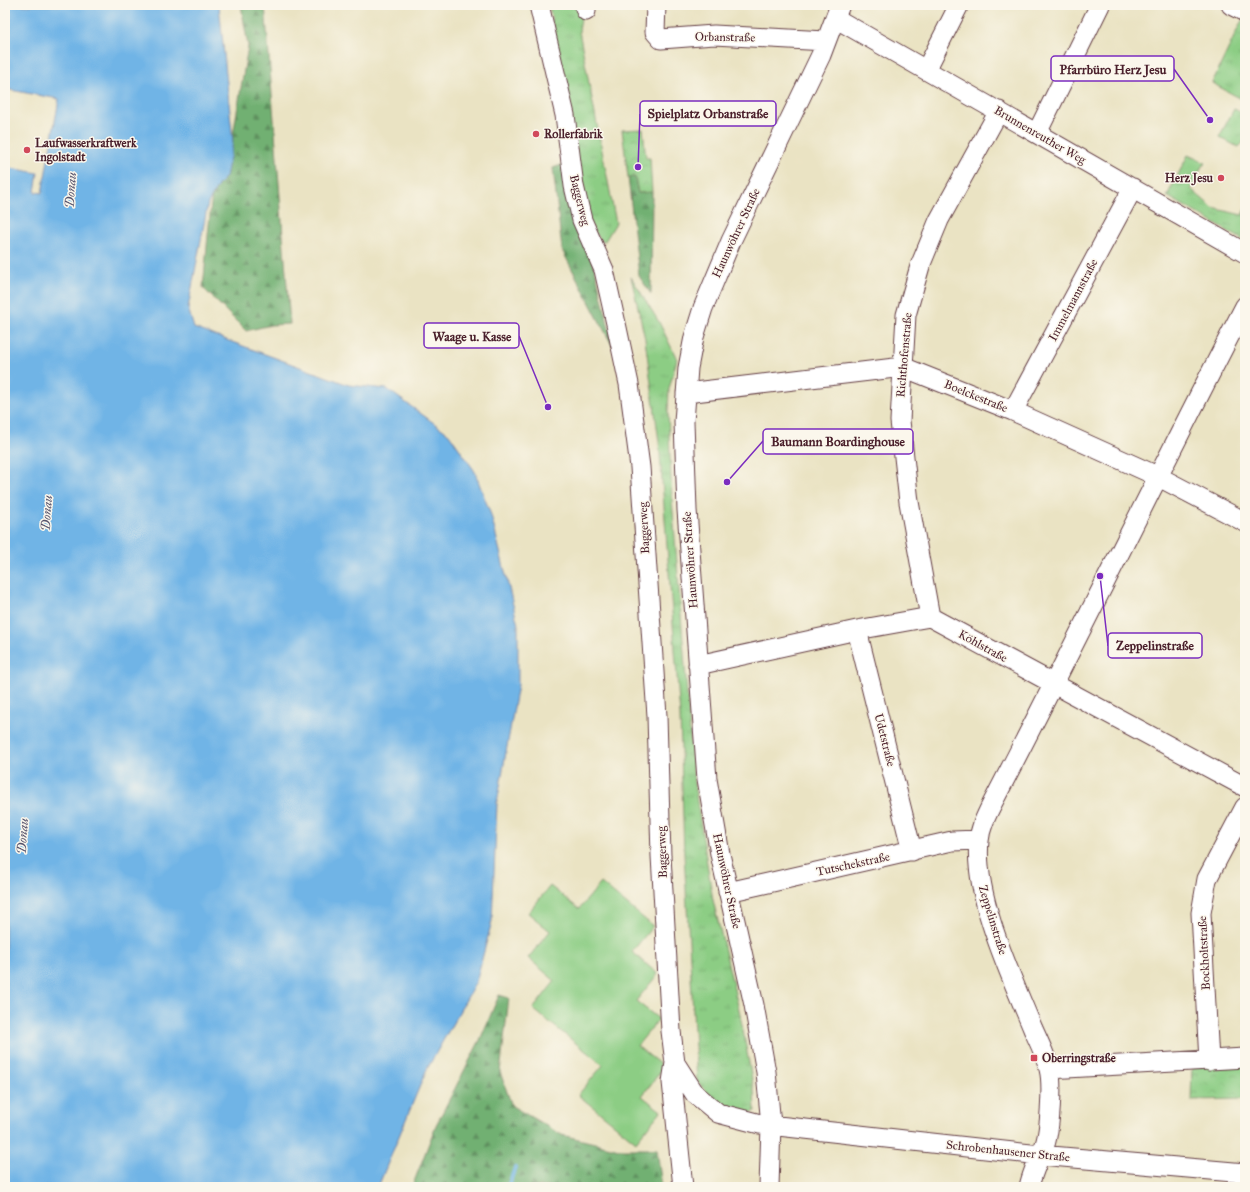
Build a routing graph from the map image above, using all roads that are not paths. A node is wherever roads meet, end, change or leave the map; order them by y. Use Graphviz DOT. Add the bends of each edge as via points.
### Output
graph roads {
  1 [pos="540,5"];
  2 [pos="656,5"];
  3 [pos="959,5"];
  4 [pos="1100,5"];
  5 [pos="1231,5"];
  6 [pos="836,9"];
  7 [pos="1245,12"];
  8 [pos="826,41"];
  9 [pos="926,70"];
  10 [pos="999,112"];
  11 [pos="1037,133"];
  12 [pos="1133,188"];
  13 [pos="1245,253"];
  14 [pos="1245,306"];
  15 [pos="903,367"];
  16 [pos="686,392"];
  17 [pos="1013,411"];
  18 [pos="1157,476"];
  19 [pos="1245,522"];
  20 [pos="930,617"];
  21 [pos="857,630"];
  22 [pos="698,665"];
  23 [pos="1054,685"];
  24 [pos="1245,787"];
  25 [pos="1245,807"];
  26 [pos="979,840"];
  27 [pos="912,851"];
  28 [pos="728,892"];
  29 [pos="1245,1058"];
  30 [pos="1209,1061"];
  31 [pos="675,1063"];
  32 [pos="1049,1069"];
  33 [pos="771,1125"];
  34 [pos="1040,1155"];
  35 [pos="1245,1173"];
  36 [pos="683,1187"];
  37 [pos="769,1187"];
  38 [pos="1029,1187"];
  1 -- 31 [label="street, Baggerweg" via="565,115 574,186 582,220 604,270 617,328 629,384 640,467 657,716 662,864"];
  2 -- 8 [label="street, Orbanstraße" via="655,32 661,39 714,35"];
  3 -- 9 [label="street"];
  4 -- 11 [label="street"];
  5 -- 7 [label="street"];
  6 -- 8 [label="street, Haunwöhrer Straße"];
  6 -- 9 [label="street, Brunnenreuther Weg"];
  8 -- 16 [label="street, Haunwöhrer Straße" via="713,281 694,337"];
  9 -- 10 [label="street, Brunnenreuther Weg"];
  10 -- 11 [label="street, Brunnenreuther Weg"];
  10 -- 15 [label="street, Richthofenstraße" via="939,220 920,266 906,315"];
  11 -- 12 [label="street, Brunnenreuther Weg"];
  12 -- 13 [label="street, Brunnenreuther Weg"];
  12 -- 17 [label="street, Immelmannstraße"];
  14 -- 18 [label="street, Zeppelinstraße"];
  15 -- 16 [label="street, Boelckestraße"];
  15 -- 17 [label="street, Boelckestraße"];
  15 -- 20 [label="street, Richthofenstraße" via="900,421 909,502"];
  16 -- 22 [label="street, Haunwöhrer Straße" via="684,458"];
  17 -- 18 [label="street, Boelckestraße"];
  18 -- 19 [label="street, Boelckestraße"];
  18 -- 23 [label="street, Zeppelinstraße"];
  20 -- 21 [label="street"];
  20 -- 23 [label="street, Köhlstraße"];
  21 -- 22 [label="street"];
  21 -- 27 [label="street, Udetstraße"];
  22 -- 28 [label="street, Haunwöhrer Straße" via="707,779"];
  23 -- 24 [label="street, Köhlstraße"];
  23 -- 26 [label="street, Zeppelinstraße" via="992,804"];
  25 -- 30 [label="street, Bockholtstraße" via="1207,879 1201,913"];
  26 -- 27 [label="street, Tutschekstraße" via="952,841"];
  26 -- 32 [label="street, Zeppelinstraße" via="978,858 984,897 1006,962"];
  27 -- 28 [label="street, Tutschekstraße"];
  28 -- 33 [label="street, Haunwöhrer Straße" via="759,1031"];
  29 -- 30 [label="street"];
  30 -- 32 [label="street"];
  31 -- 33 [label="street, Baggerweg" via="695,1094 718,1113 743,1121"];
  31 -- 36 [label="street, Baggerweg" via="672,1082"];
  32 -- 34 [label="street, Zeppelinstraße" via="1052,1092 1045,1146"];
  33 -- 34 [label="street, Schrobenhausener Straße"];
  33 -- 37 [label="street, Haunwöhrer Straße"];
  34 -- 35 [label="street, Schrobenhausener Straße"];
  34 -- 38 [label="street"];
}
